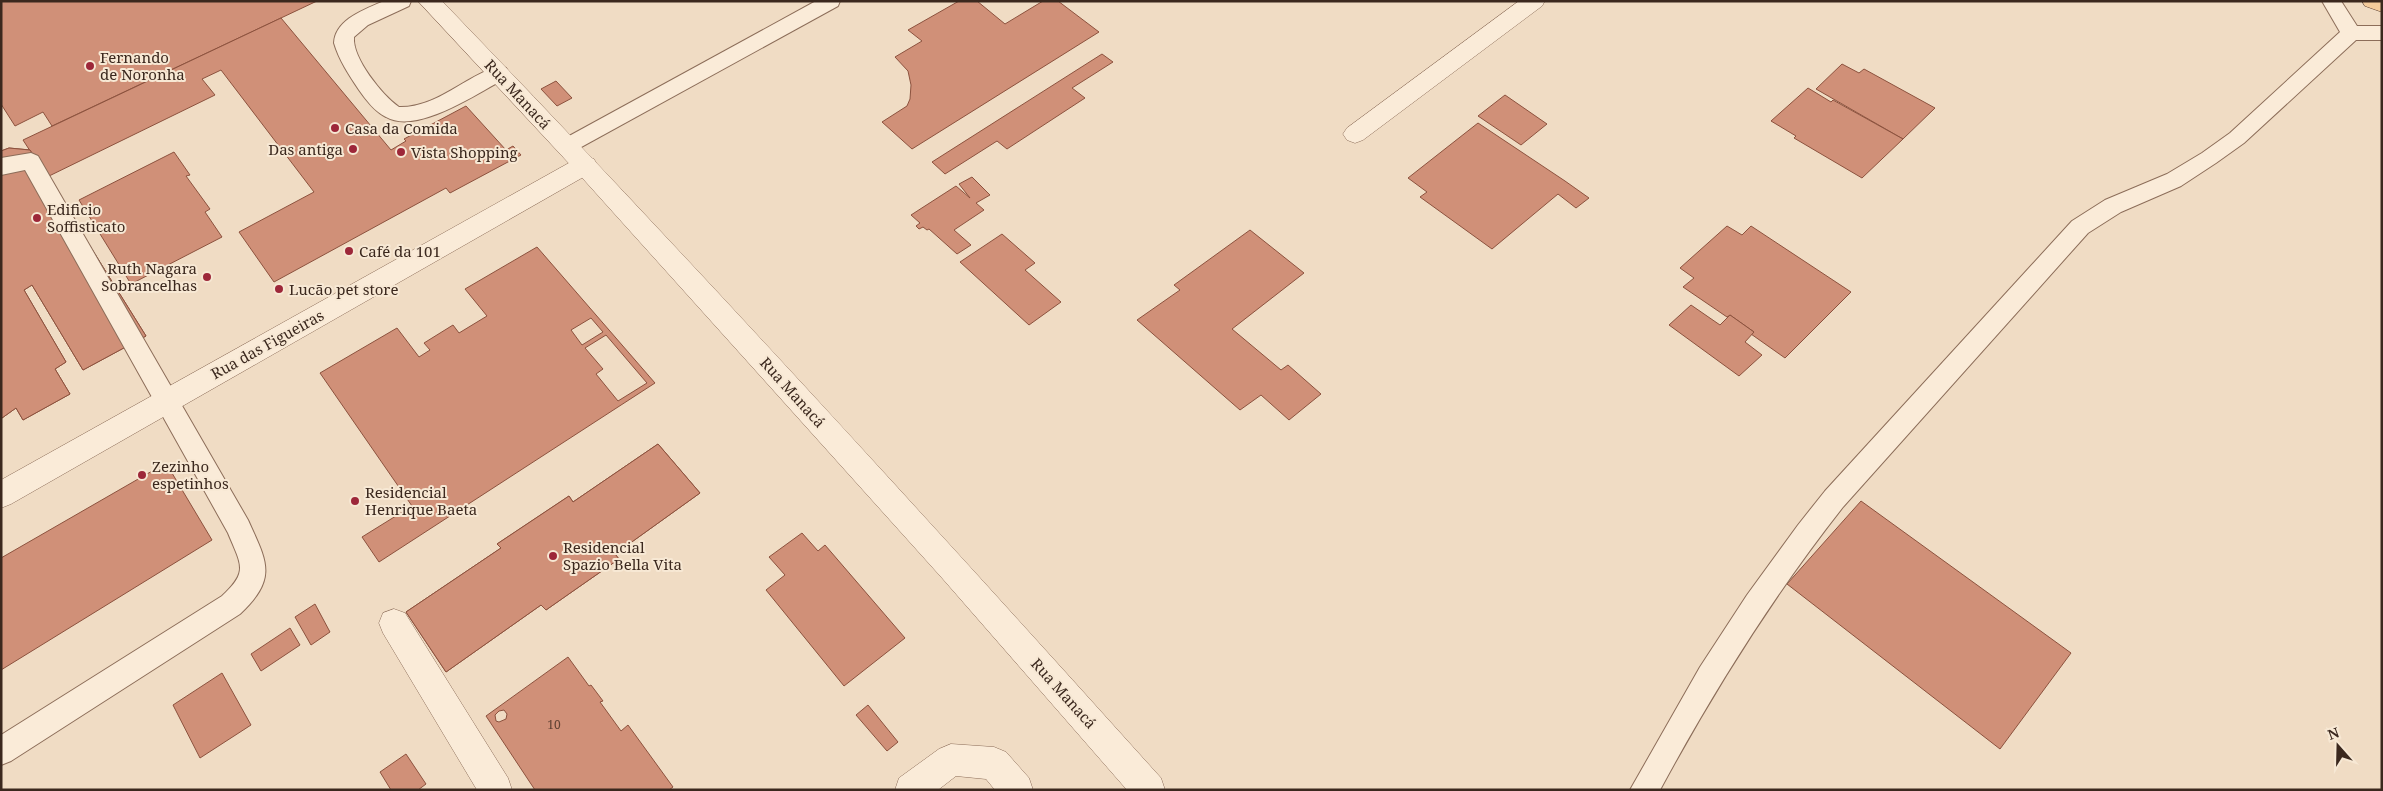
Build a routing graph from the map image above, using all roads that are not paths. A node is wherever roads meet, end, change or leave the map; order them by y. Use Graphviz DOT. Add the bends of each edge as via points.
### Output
graph roads {
  1 [pos="402,1"];
  2 [pos="429,1"];
  3 [pos="831,1"];
  4 [pos="1534,1"];
  5 [pos="2331,1"];
  6 [pos="2373,1"];
  7 [pos="2382,5"];
  8 [pos="2351,33"];
  9 [pos="2382,33"];
  10 [pos="498,72"];
  11 [pos="1355,134"];
  12 [pos="576,155"];
  13 [pos="1,167"];
  14 [pos="166,402"];
  15 [pos="1,495"];
  16 [pos="394,623"];
  17 [pos="1,752"];
  18 [pos="496,790"];
  19 [pos="911,790"];
  20 [pos="1017,790"];
  21 [pos="1149,790"];
  22 [pos="1644,790"];
  1 -- 10 [label="lane" via="357,23 344,35 342,42 350,62 393,112 406,114 432,107"];
  2 -- 10 [label="street, Rua Manacá"];
  3 -- 12 [label="lane"];
  4 -- 11 [label="street"];
  5 -- 8 [label="lane"];
  6 -- 7 [label="main road"];
  8 -- 9 [label="lane"];
  8 -- 22 [label="lane" via="2237,138 2174,180 2113,206 2080,227 1798,543 1741,622"];
  10 -- 12 [label="street, Rua Manacá"];
  12 -- 14 [label="street, Rua das Figueiras"];
  12 -- 21 [label="street, Rua Manacá" via="953,568"];
  13 -- 14 [label="lane" via="31,161"];
  14 -- 15 [label="street, Rua das Figueiras"];
  14 -- 17 [label="lane" via="239,528 253,564 254,578 248,590 231,605"];
  16 -- 18 [label="street"];
  19 -- 20 [label="street" via="951,760 994,763"];
}
